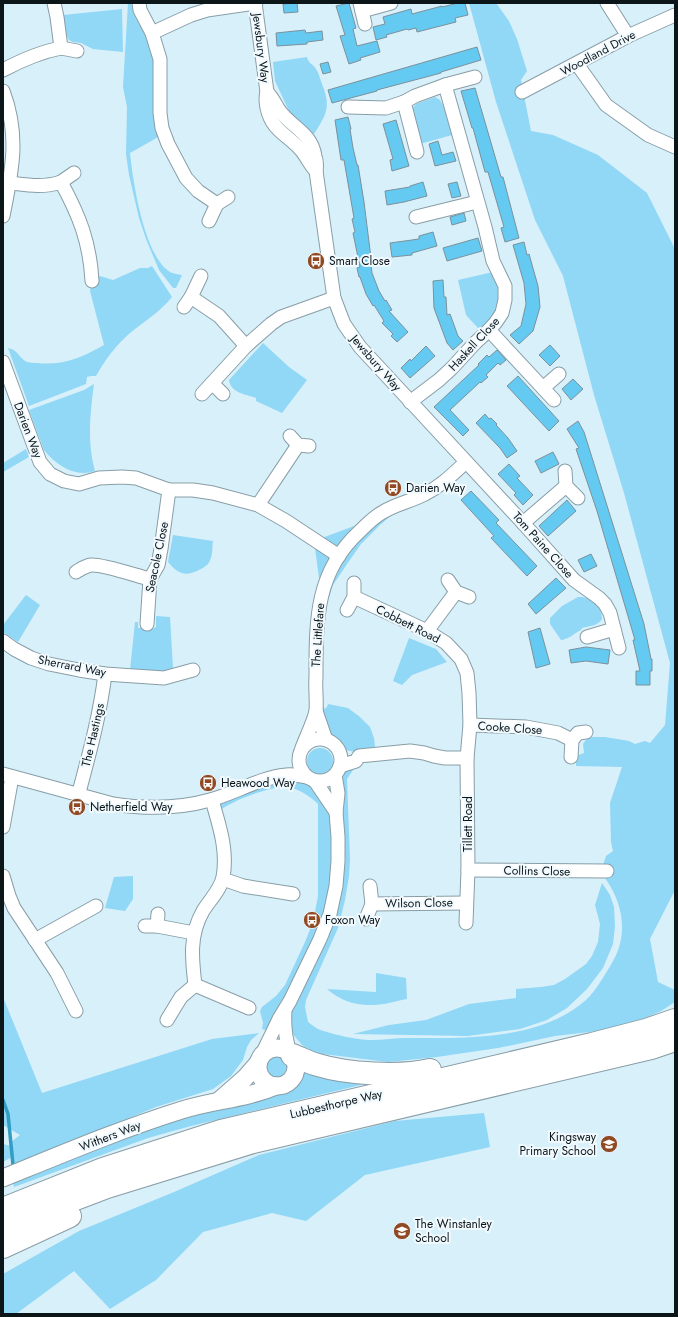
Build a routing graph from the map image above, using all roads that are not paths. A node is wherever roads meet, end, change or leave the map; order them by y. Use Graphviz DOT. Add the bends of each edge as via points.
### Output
graph roads {
  1 [pos="54,3"];
  2 [pos="139,3"];
  3 [pos="256,3"];
  4 [pos="391,3"];
  5 [pos="607,3"];
  6 [pos="361,7"];
  7 [pos="675,15"];
  8 [pos="365,24"];
  9 [pos="152,33"];
  10 [pos="628,36"];
  11 [pos="61,48"];
  12 [pos="77,51"];
  13 [pos="577,64"];
  14 [pos="3,70"];
  15 [pos="475,77"];
  16 [pos="445,85"];
  17 [pos="3,91"];
  18 [pos="522,92"];
  19 [pos="404,102"];
  20 [pos="348,107"];
  21 [pos="675,147"];
  22 [pos="417,152"];
  23 [pos="74,173"];
  24 [pos="10,182"];
  25 [pos="61,182"];
  26 [pos="477,202"];
  27 [pos="3,216"];
  28 [pos="413,218"];
  29 [pos="209,221"];
  30 [pos="201,276"];
  31 [pos="94,283"];
  32 [pos="334,298"];
  33 [pos="489,330"];
  34 [pos="246,346"];
  35 [pos="3,362"];
  36 [pos="559,374"];
  37 [pos="6,380"];
  38 [pos="212,383"];
  39 [pos="543,388"];
  40 [pos="202,394"];
  41 [pos="223,394"];
  42 [pos="554,400"];
  43 [pos="410,402"];
  44 [pos="299,442"];
  45 [pos="466,462"];
  46 [pos="565,471"];
  47 [pos="566,486"];
  48 [pos="169,490"];
  49 [pos="578,498"];
  50 [pos="258,505"];
  51 [pos="523,522"];
  52 [pos="339,556"];
  53 [pos="76,572"];
  54 [pos="150,579"];
  55 [pos="448,580"];
  56 [pos="354,583"];
  57 [pos="456,592"];
  58 [pos="354,597"];
  59 [pos="469,597"];
  60 [pos="347,610"];
  61 [pos="147,624"];
  62 [pos="614,629"];
  63 [pos="427,631"];
  64 [pos="587,637"];
  65 [pos="3,641"];
  66 [pos="619,648"];
  67 [pos="193,670"];
  68 [pos="105,674"];
  69 [pos="316,711"];
  70 [pos="470,725"];
  71 [pos="586,732"];
  72 [pos="572,740"];
  73 [pos="331,743"];
  74 [pos="301,752"];
  75 [pos="359,756"];
  76 [pos="571,757"];
  77 [pos="467,758"];
  78 [pos="338,771"];
  79 [pos="7,776"];
  80 [pos="273,777"];
  81 [pos="311,779"];
  82 [pos="78,796"];
  83 [pos="212,800"];
  84 [pos="336,812"];
  85 [pos="3,827"];
  86 [pos="468,870"];
  87 [pos="607,871"];
  88 [pos="3,876"];
  89 [pos="223,879"];
  90 [pos="370,886"];
  91 [pos="293,894"];
  92 [pos="466,903"];
  93 [pos="372,904"];
  94 [pos="96,906"];
  95 [pos="366,919"];
  96 [pos="153,922"];
  97 [pos="466,923"];
  98 [pos="194,933"];
  99 [pos="35,940"];
  100 [pos="195,985"];
  101 [pos="249,1008"];
  102 [pos="285,1010"];
  103 [pos="76,1011"];
  104 [pos="167,1020"];
  105 [pos="675,1020"];
  106 [pos="675,1040"];
  107 [pos="575,1048"];
  108 [pos="291,1053"];
  109 [pos="260,1058"];
  110 [pos="276,1086"];
  111 [pos="220,1100"];
  112 [pos="253,1142"];
  113 [pos="3,1178"];
  114 [pos="3,1209"];
  115 [pos="3,1228"];
  116 [pos="3,1247"];
  1 -- 11 [label="street"];
  2 -- 9 [label="street"];
  3 -- 9 [label="street" via="207,10"];
  3 -- 32 [label="street, Jewsbury Way" via="267,92 279,110 311,142 317,165"];
  4 -- 6 [label="street"];
  5 -- 10 [label="street"];
  6 -- 8 [label="street"];
  7 -- 10 [label="street, Woodland Drive"];
  9 -- 29 [label="street" via="160,59 160,113 168,144 186,178 198,191 223,200"];
  10 -- 13 [label="street, Woodland Drive"];
  11 -- 12 [label="street"];
  11 -- 14 [label="street" via="29,57"];
  13 -- 18 [label="street, Woodland Drive"];
  13 -- 21 [label="street" via="606,105 648,135"];
  15 -- 16 [label="street"];
  16 -- 19 [label="street"];
  16 -- 26 [label="street, Haskell Close"];
  17 -- 24 [label="street" via="8,104 14,140"];
  19 -- 20 [label="street" via="386,108"];
  19 -- 22 [label="street"];
  23 -- 25 [label="street"];
  24 -- 25 [label="street" via="30,186"];
  24 -- 27 [label="street"];
  25 -- 31 [label="street" via="86,236"];
  26 -- 28 [label="street"];
  26 -- 33 [label="street, Haskell Close" via="493,261 504,286 505,300 502,313"];
  30 -- 34 [label="street" via="187,302 219,316"];
  32 -- 34 [label="street" via="281,318"];
  32 -- 43 [label="street, Jewsbury Way" via="344,324 360,347"];
  33 -- 39 [label="street"];
  33 -- 43 [label="street, Haskell Close" via="439,380"];
  34 -- 38 [label="street"];
  35 -- 37 [label="street, Darien Way"];
  36 -- 39 [label="street"];
  37 -- 48 [label="street, Darien Way" via="40,462 50,474 64,481 79,484 99,478 136,478"];
  38 -- 40 [label="street"];
  38 -- 41 [label="street"];
  39 -- 42 [label="street"];
  43 -- 45 [label="street, Jewsbury Way"];
  44 -- 50 [label="street"];
  45 -- 51 [label="street, Tom Paine Close"];
  45 -- 52 [label="street, The Littlefare" via="430,492 383,512 360,530"];
  46 -- 47 [label="street"];
  47 -- 49 [label="street"];
  47 -- 51 [label="street"];
  48 -- 50 [label="street, Darien Way" via="214,493"];
  48 -- 54 [label="street, Seacole Close" via="158,565"];
  50 -- 52 [label="street, Darien Way"];
  51 -- 62 [label="street, Tom Paine Close" via="574,580 600,598 610,613"];
  52 -- 69 [label="street, The Littlefare" via="326,581 317,614"];
  53 -- 54 [label="street" via="91,565 102,566"];
  54 -- 61 [label="street, Seacole Close"];
  55 -- 57 [label="street"];
  56 -- 58 [label="street"];
  57 -- 59 [label="street"];
  57 -- 63 [label="street"];
  58 -- 60 [label="street"];
  58 -- 63 [label="street, Cobbett Road"];
  62 -- 64 [label="street"];
  62 -- 66 [label="street, Tom Paine Close"];
  63 -- 70 [label="street, Cobbett Road" via="446,643 460,659 467,673"];
  65 -- 68 [label="street, Sherrard Way" via="37,660"];
  67 -- 68 [label="street, Sherrard Way" via="164,678"];
  68 -- 82 [label="street, The Hastings" via="96,726"];
  69 -- 73 [label="street, The Littlefare"];
  69 -- 74 [label="street, The Littlefare"];
  70 -- 72 [label="street, Cooke Close" via="526,727 558,733"];
  70 -- 77 [label="street, Tillett Road"];
  71 -- 72 [label="street" via="578,733"];
  72 -- 76 [label="street"];
  73 -- 74 [label="street" via="322,739 313,740 305,744"];
  73 -- 75 [label="street"];
  73 -- 78 [label="street" via="340,752"];
  74 -- 80 [label="street"];
  74 -- 81 [label="street" via="300,768"];
  75 -- 77 [label="street" via="410,751 445,758"];
  75 -- 78 [label="street" via="356,761"];
  77 -- 86 [label="street, Tillett Road"];
  78 -- 81 [label="street" via="329,779"];
  78 -- 84 [label="street, Withers Way"];
  79 -- 82 [label="street"];
  79 -- 85 [label="street"];
  80 -- 81 [label="street" via="286,775"];
  80 -- 83 [label="street"];
  81 -- 84 [label="street, Withers Way"];
  82 -- 83 [label="street" via="113,804 151,808 187,806"];
  83 -- 89 [label="street" via="224,849"];
  84 -- 102 [label="street, Withers Way" via="338,861 330,914"];
  86 -- 87 [label="street, Collins Close"];
  86 -- 92 [label="street, Tillett Road"];
  88 -- 99 [label="street" via="14,908"];
  89 -- 91 [label="street" via="243,886"];
  89 -- 98 [label="street" via="202,912"];
  90 -- 93 [label="street, Wilson Close"];
  92 -- 93 [label="street, Wilson Close"];
  92 -- 97 [label="street, Tillett Road"];
  93 -- 95 [label="street, Wilson Close"];
  94 -- 99 [label="street"];
  96 -- 98 [label="street"];
  98 -- 100 [label="street" via="192,952"];
  99 -- 103 [label="street" via="57,973"];
  100 -- 101 [label="street"];
  100 -- 104 [label="street" via="181,997"];
  102 -- 108 [label="street, Withers Way" via="284,1024"];
  102 -- 109 [label="street, Withers Way"];
  105 -- 107 [label="highway, Lubbesthorpe Way"];
  106 -- 112 [label="highway, Lubbesthorpe Way" via="651,1048"];
  107 -- 108 [label="highway" via="458,1064 421,1072 362,1073 317,1065"];
  107 -- 114 [label="highway, Lubbesthorpe Way" via="222,1131 103,1169"];
  108 -- 109 [label="street" via="281,1047 275,1047"];
  108 -- 110 [label="street" via="296,1064 294,1076 285,1084"];
  109 -- 110 [label="street" via="260,1076 270,1085"];
  109 -- 111 [label="street, Withers Way" via="245,1078"];
  110 -- 111 [label="street, Withers Way" via="263,1092"];
  111 -- 113 [label="street, Withers Way" via="139,1124"];
  112 -- 115 [label="highway, Lubbesthorpe Way" via="107,1188"];
  112 -- 116 [label="highway" via="98,1203"];
}
